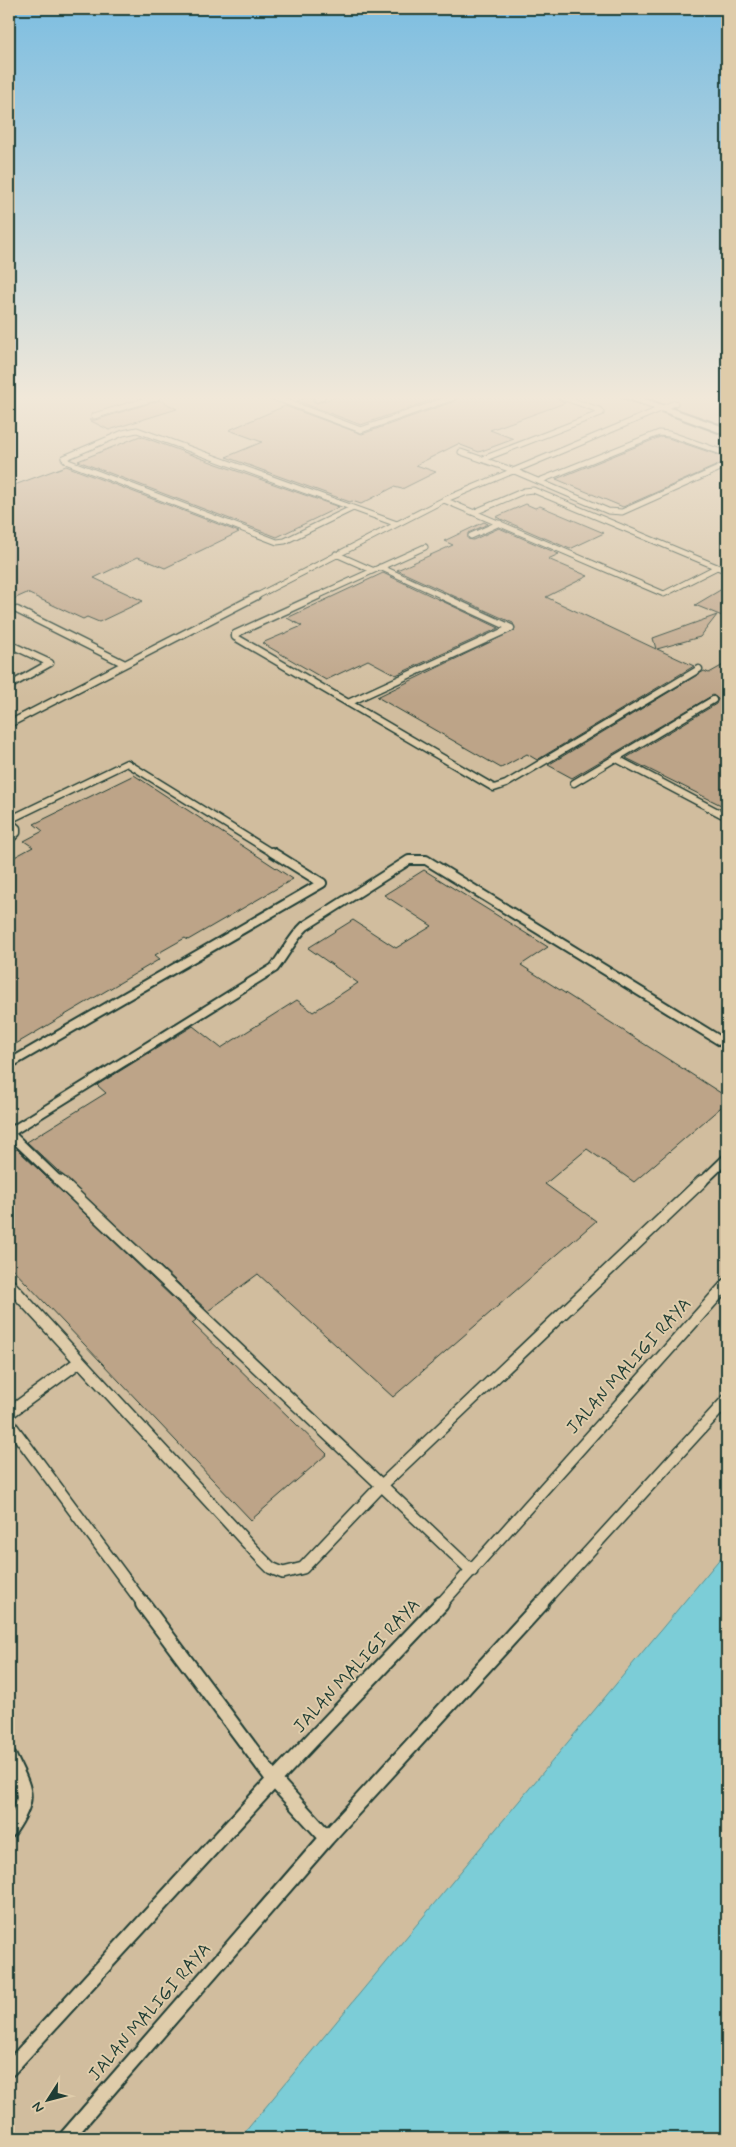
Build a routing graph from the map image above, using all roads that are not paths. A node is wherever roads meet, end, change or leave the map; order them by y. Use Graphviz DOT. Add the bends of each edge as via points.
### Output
graph roads {
  1 [pos="161,497"];
  2 [pos="323,497"];
  3 [pos="450,497"];
  4 [pos="510,497"];
  5 [pos="550,497"];
  6 [pos="576,497"];
  7 [pos="655,497"];
  8 [pos="444,500"];
  9 [pos="353,508"];
  10 [pos="475,512"];
  11 [pos="500,523"];
  12 [pos="397,524"];
  13 [pos="471,536"];
  14 [pos="426,547"];
  15 [pos="336,554"];
  16 [pos="380,567"];
  17 [pos="717,567"];
  18 [pos="372,570"];
  19 [pos="727,571"];
  20 [pos="17,610"];
  21 [pos="9,644"];
  22 [pos="125,664"];
  23 [pos="699,669"];
  24 [pos="9,686"];
  25 [pos="713,700"];
  26 [pos="348,703"];
  27 [pos="9,724"];
  28 [pos="617,759"];
  29 [pos="574,783"];
  30 [pos="727,817"];
  31 [pos="9,820"];
  32 [pos="9,841"];
  33 [pos="727,1045"];
  34 [pos="9,1064"];
  35 [pos="9,1133"];
  36 [pos="727,1158"];
  37 [pos="9,1284"];
  38 [pos="727,1284"];
  39 [pos="79,1362"];
  40 [pos="727,1400"];
  41 [pos="9,1414"];
  42 [pos="9,1423"];
  43 [pos="382,1485"];
  44 [pos="472,1571"];
  45 [pos="9,1757"];
  46 [pos="274,1780"];
  47 [pos="9,1830"];
  48 [pos="326,1838"];
  49 [pos="9,2069"];
  50 [pos="66,2138"];
  1 -- 9 [label="lane" via="278,542"];
  2 -- 9 [label="lane"];
  3 -- 8 [label="lane"];
  4 -- 10 [label="lane"];
  5 -- 17 [label="lane"];
  6 -- 7 [label="lane" via="608,511 622,512"];
  8 -- 10 [label="lane"];
  8 -- 12 [label="lane"];
  9 -- 12 [label="lane"];
  10 -- 11 [label="lane"];
  11 -- 13 [label="lane"];
  11 -- 17 [label="lane" via="664,594"];
  12 -- 15 [label="lane"];
  14 -- 16 [label="lane"];
  15 -- 18 [label="lane"];
  15 -- 22 [label="lane"];
  16 -- 18 [label="lane"];
  16 -- 26 [label="lane" via="512,628"];
  17 -- 19 [label="lane"];
  18 -- 26 [label="lane" via="235,634 239,640"];
  20 -- 22 [label="lane"];
  21 -- 24 [label="lane" via="50,664"];
  22 -- 27 [label="lane"];
  23 -- 26 [label="lane" via="506,784 494,788"];
  25 -- 28 [label="lane"];
  28 -- 29 [label="lane"];
  28 -- 30 [label="lane"];
  31 -- 32 [label="lane" via="17,828 17,833"];
  31 -- 34 [label="lane" via="127,763 322,884"];
  33 -- 35 [label="lane" via="426,860 409,860 305,926 294,936 292,944 274,968"];
  35 -- 43 [label="lane"];
  36 -- 43 [label="lane"];
  37 -- 39 [label="lane"];
  38 -- 44 [label="lane, JALAN MALIGI RAYA"];
  39 -- 41 [label="lane"];
  39 -- 43 [label="lane" via="261,1558 282,1573 303,1568"];
  40 -- 48 [label="lane, JALAN MALIGI RAYA"];
  42 -- 46 [label="lane"];
  43 -- 44 [label="lane"];
  44 -- 46 [label="lane, JALAN MALIGI RAYA"];
  45 -- 47 [label="lane" via="24,1790 22,1811"];
  46 -- 48 [label="lane"];
  46 -- 49 [label="lane, JALAN MALIGI RAYA"];
  48 -- 50 [label="lane, JALAN MALIGI RAYA"];
}
